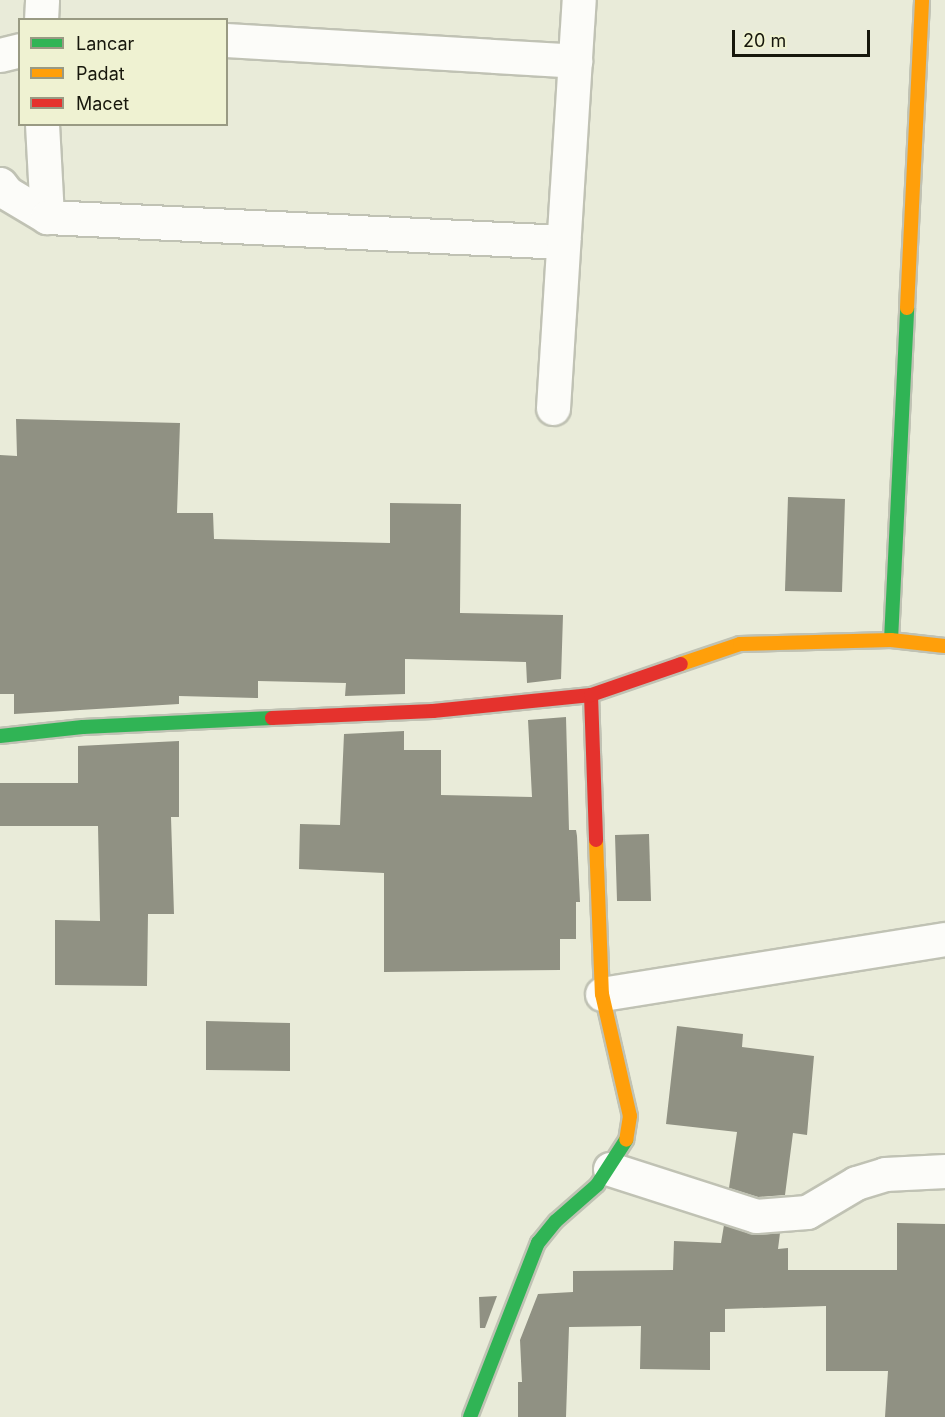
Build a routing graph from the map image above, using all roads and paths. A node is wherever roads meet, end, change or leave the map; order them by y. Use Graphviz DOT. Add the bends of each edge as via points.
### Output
graph roads {
  1 [pos="42,0"];
  2 [pos="579,0"];
  3 [pos="922,0"];
  4 [pos="41,18"];
  5 [pos="228,40"];
  6 [pos="18,50"];
  7 [pos="0,55"];
  8 [pos="575,61"];
  9 [pos="42,126"];
  10 [pos="0,184"];
  11 [pos="47,217"];
  12 [pos="563,242"];
  13 [pos="553,408"];
  14 [pos="891,640"];
  15 [pos="945,646"];
  16 [pos="591,695"];
  17 [pos="0,736"];
  18 [pos="945,939"];
  19 [pos="602,994"];
  20 [pos="610,1169"];
  21 [pos="945,1171"];
  22 [pos="470,1417"];
  1 -- 4 [label="street"];
  2 -- 8 [label="street"];
  3 -- 14 [label="street"];
  5 -- 8 [label="street"];
  6 -- 7 [label="street"];
  8 -- 12 [label="street"];
  9 -- 11 [label="street"];
  10 -- 11 [label="street" via="7,193"];
  11 -- 12 [label="street"];
  12 -- 13 [label="street"];
  14 -- 15 [label="street"];
  14 -- 16 [label="street" via="740,644"];
  16 -- 17 [label="street" via="433,711 83,728"];
  16 -- 19 [label="street"];
  18 -- 19 [label="street"];
  19 -- 20 [label="street" via="630,1116 625,1144"];
  20 -- 21 [label="street" via="756,1216 807,1212 856,1183 885,1173"];
  20 -- 22 [label="street" via="538,1243"];
}
